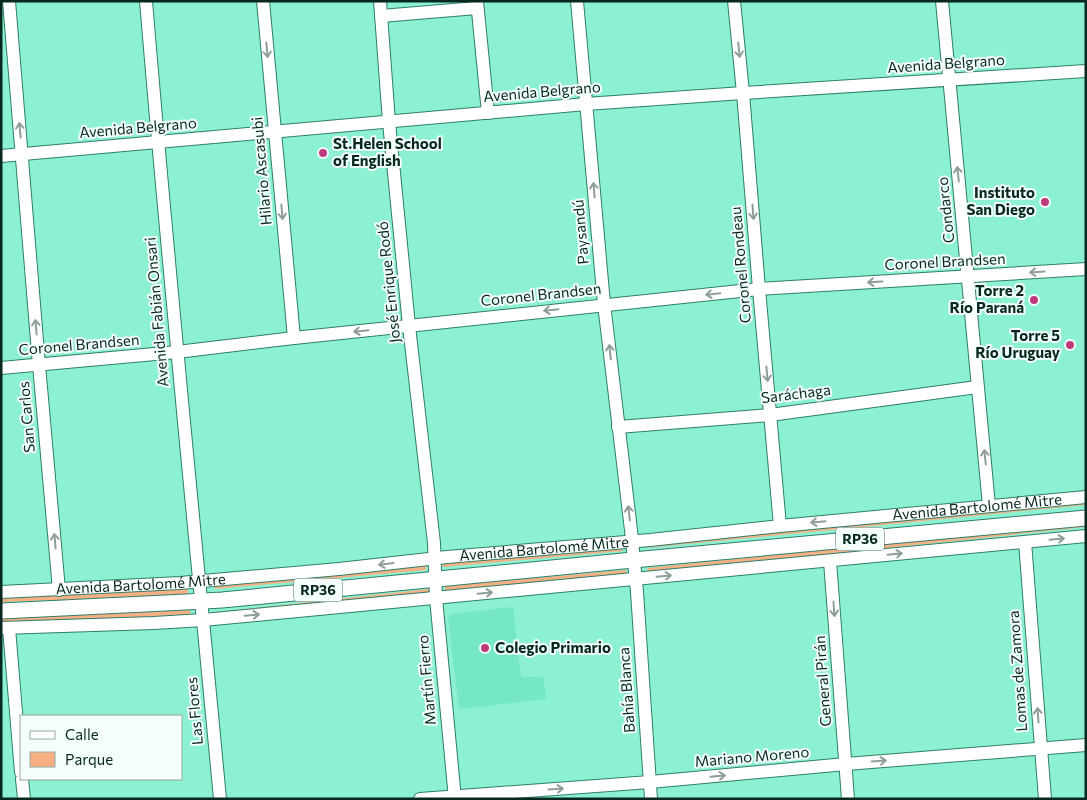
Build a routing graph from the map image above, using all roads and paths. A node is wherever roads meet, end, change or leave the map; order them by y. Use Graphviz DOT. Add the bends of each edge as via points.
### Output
graph roads {
  1 [pos="9,1"];
  2 [pos="146,1"];
  3 [pos="263,1"];
  4 [pos="380,1"];
  5 [pos="576,1"];
  6 [pos="734,1"];
  7 [pos="942,1"];
  8 [pos="477,5"];
  9 [pos="381,16"];
  10 [pos="1086,71"];
  11 [pos="950,79"];
  12 [pos="743,93"];
  13 [pos="586,104"];
  14 [pos="488,114"];
  15 [pos="389,122"];
  16 [pos="274,133"];
  17 [pos="158,143"];
  18 [pos="22,155"];
  19 [pos="1,156"];
  20 [pos="1086,269"];
  21 [pos="968,277"];
  22 [pos="758,289"];
  23 [pos="604,304"];
  24 [pos="409,326"];
  25 [pos="294,338"];
  26 [pos="176,352"];
  27 [pos="39,365"];
  28 [pos="1,368"];
  29 [pos="977,386"];
  30 [pos="770,415"];
  31 [pos="618,427"];
  32 [pos="1086,497"];
  33 [pos="989,506"];
  34 [pos="1086,518"];
  35 [pos="780,526"];
  36 [pos="1086,536"];
  37 [pos="632,541"];
  38 [pos="1025,542"];
  39 [pos="435,558"];
  40 [pos="633,560"];
  41 [pos="830,561"];
  42 [pos="436,578"];
  43 [pos="635,579"];
  44 [pos="200,581"];
  45 [pos="59,590"];
  46 [pos="1,592"];
  47 [pos="436,598"];
  48 [pos="201,601"];
  49 [pos="1,611"];
  50 [pos="203,620"];
  51 [pos="5,628"];
  52 [pos="1086,745"];
  53 [pos="1041,749"];
  54 [pos="20,763"];
  55 [pos="846,764"];
  56 [pos="22,780"];
  57 [pos="650,782"];
  58 [pos="455,797"];
  59 [pos="24,799"];
  60 [pos="220,799"];
  61 [pos="420,799"];
  62 [pos="651,799"];
  63 [pos="848,799"];
  64 [pos="1045,799"];
  18 -- 1 [label="street, San Carlos, one-way"];
  2 -- 17 [label="street, Avenida Fabián Onsari"];
  3 -- 16 [label="street, Hilario Ascasubi, one-way"];
  4 -- 9 [label="street, José Enrique Rodó"];
  5 -- 13 [label="street, Paysandú"];
  6 -- 12 [label="street, Coronel Rondeau, one-way"];
  7 -- 11 [label="street, Condarco"];
  8 -- 9 [label="street"];
  8 -- 14 [label="street"];
  9 -- 15 [label="street, José Enrique Rodó"];
  10 -- 11 [label="street, Avenida Belgrano"];
  11 -- 12 [label="street, Avenida Belgrano"];
  21 -- 11 [label="street, Condarco, one-way"];
  12 -- 13 [label="street, Avenida Belgrano"];
  12 -- 22 [label="street, Coronel Rondeau, one-way"];
  13 -- 14 [label="street, Avenida Belgrano"];
  23 -- 13 [label="street, Paysandú, one-way"];
  14 -- 15 [label="street, Avenida Belgrano"];
  15 -- 16 [label="street, Avenida Belgrano"];
  15 -- 24 [label="street, José Enrique Rodó"];
  16 -- 17 [label="street, Avenida Belgrano"];
  16 -- 25 [label="street, Hilario Ascasubi, one-way"];
  17 -- 18 [label="street, Avenida Belgrano"];
  17 -- 26 [label="street, Avenida Fabián Onsari"];
  18 -- 19 [label="street, Avenida Belgrano"];
  27 -- 18 [label="street, San Carlos, one-way"];
  20 -- 21 [label="street, Coronel Brandsen, one-way"];
  21 -- 22 [label="street, Coronel Brandsen, one-way"];
  21 -- 29 [label="street, Condarco"];
  22 -- 23 [label="street, Coronel Brandsen, one-way"];
  22 -- 30 [label="street, Coronel Rondeau, one-way"];
  23 -- 24 [label="street, Coronel Brandsen, one-way"];
  31 -- 23 [label="street, Paysandú, one-way"];
  24 -- 25 [label="street, Coronel Brandsen, one-way"];
  24 -- 39 [label="street, José Enrique Rodó"];
  25 -- 26 [label="street, Coronel Brandsen"];
  26 -- 27 [label="street, Coronel Brandsen"];
  26 -- 44 [label="street, Avenida Fabián Onsari"];
  27 -- 28 [label="street, Coronel Brandsen"];
  45 -- 27 [label="street, San Carlos, one-way"];
  29 -- 30 [label="street, Saráchaga"];
  33 -- 29 [label="street, Condarco, one-way"];
  30 -- 31 [label="street, Saráchaga"];
  30 -- 35 [label="street, Coronel Rondeau"];
  37 -- 31 [label="street, Paysandú, one-way"];
  32 -- 33 [label="street, Avenida Bartolomé Mitre"];
  33 -- 35 [label="street, Avenida Bartolomé Mitre, one-way"];
  34 -- 40 [label="main road, Avenida Bartolomé Mitre / RP36"];
  35 -- 37 [label="street, Avenida Bartolomé Mitre"];
  38 -- 36 [label="street, one-way"];
  37 -- 39 [label="street, Avenida Bartolomé Mitre"];
  37 -- 40 [label="street, Paysandú"];
  41 -- 38 [label="street, one-way"];
  53 -- 38 [label="street, Lomas de Zamora, one-way"];
  39 -- 42 [label="street, Martín Fierro"];
  39 -- 44 [label="street, Avenida Bartolomé Mitre, one-way"];
  40 -- 42 [label="main road, Avenida Bartolomé Mitre / RP36"];
  40 -- 43 [label="street, Paysandú"];
  43 -- 41 [label="street, one-way"];
  41 -- 55 [label="street, General Pirán, one-way"];
  42 -- 47 [label="street, Martín Fierro"];
  42 -- 48 [label="main road, Avenida Bartolomé Mitre / RP36"];
  47 -- 43 [label="street, one-way"];
  43 -- 57 [label="street, Bahía Blanca"];
  44 -- 45 [label="street, Avenida Bartolomé Mitre"];
  44 -- 48 [label="street, Avenida Fabián Onsari"];
  45 -- 46 [label="street, Avenida Bartolomé Mitre"];
  50 -- 47 [label="street, one-way"];
  47 -- 58 [label="street, Martín Fierro"];
  48 -- 49 [label="main road, Avenida Bartolomé Mitre / RP36"];
  48 -- 50 [label="street, Avenida Fabián Onsari"];
  50 -- 51 [label="street"];
  50 -- 60 [label="street, Las Flores"];
  51 -- 54 [label="street"];
  52 -- 53 [label="street, Mariano Moreno"];
  55 -- 53 [label="street, Mariano Moreno, one-way"];
  53 -- 64 [label="street, Lomas de Zamora"];
  57 -- 55 [label="street, Mariano Moreno, one-way"];
  55 -- 63 [label="street, General Pirán"];
  56 -- 59 [label="street"];
  58 -- 57 [label="street, Mariano Moreno, one-way"];
  57 -- 62 [label="street, Bahía Blanca"];
  58 -- 61 [label="street, Mariano Moreno"];
}
